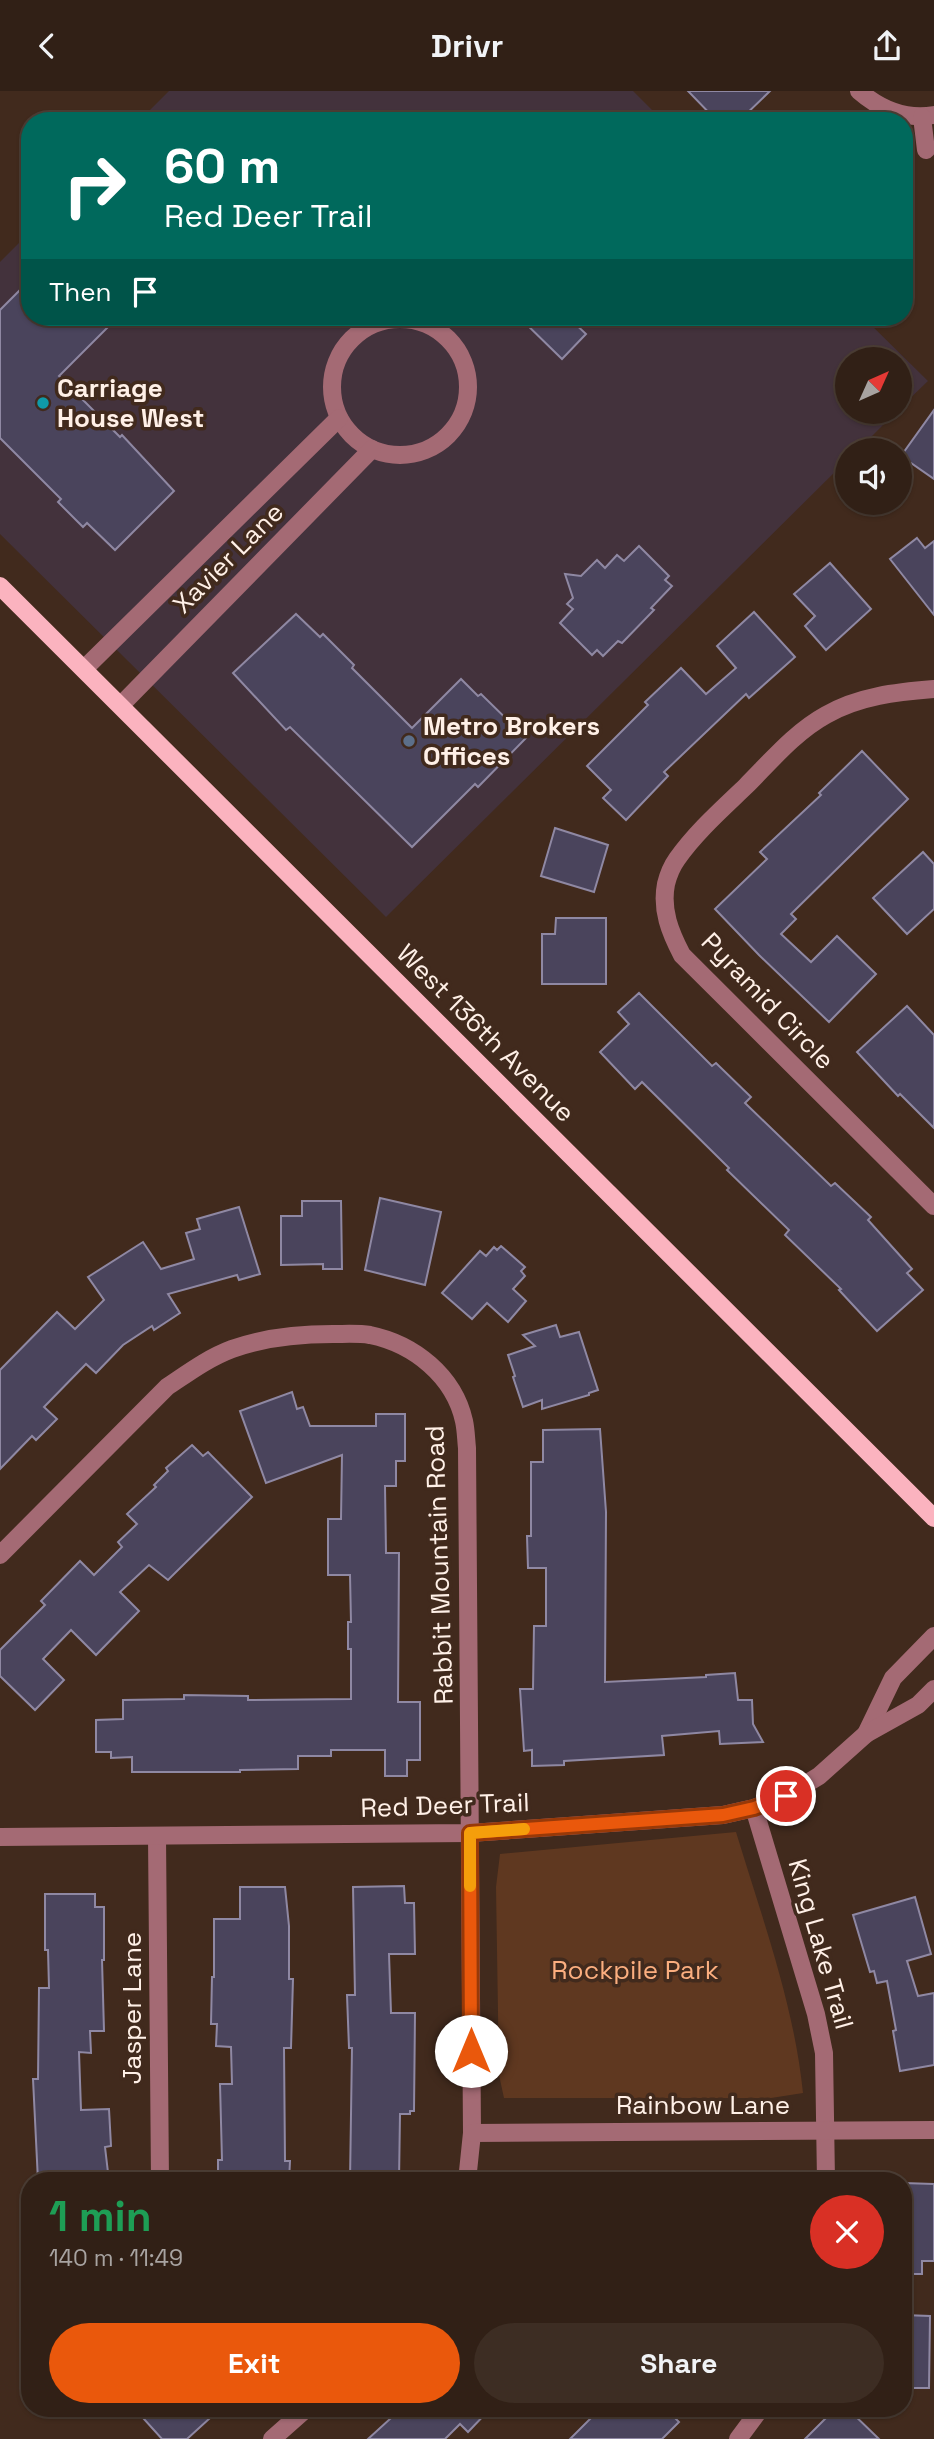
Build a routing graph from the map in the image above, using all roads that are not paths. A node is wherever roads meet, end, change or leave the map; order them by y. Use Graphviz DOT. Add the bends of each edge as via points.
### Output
graph roads {
  1 [pos="859,91"];
  2 [pos="893,112"];
  3 [pos="928,116"];
  4 [pos="926,150"];
  5 [pos="369,326"];
  6 [pos="430,326"];
  7 [pos="339,418"];
  8 [pos="372,449"];
  9 [pos="0,586"];
  10 [pos="84,669"];
  11 [pos="934,689"];
  12 [pos="121,705"];
  13 [pos="934,1206"];
  14 [pos="934,1518"];
  15 [pos="0,1555"];
  16 [pos="934,1636"];
  17 [pos="934,1689"];
  18 [pos="866,1734"];
  19 [pos="754,1808"];
  20 [pos="470,1833"];
  21 [pos="158,1836"];
  22 [pos="0,1837"];
  23 [pos="934,2130"];
  24 [pos="826,2131"];
  25 [pos="472,2133"];
  26 [pos="160,2172"];
  27 [pos="468,2172"];
  28 [pos="827,2172"];
  29 [pos="293,2417"];
  30 [pos="754,2417"];
  31 [pos="272,2439"];
  32 [pos="738,2439"];
  1 -- 2 [label="street"];
  3 -- 4 [label="street"];
  5 -- 7 [label="street" via="340,353 332,374"];
  6 -- 8 [label="street" via="455,345 466,365 469,388 459,422 431,448 412,454 391,455"];
  7 -- 8 [label="street" via="353,436"];
  7 -- 10 [label="street, Xavier Lane"];
  8 -- 12 [label="street, Xavier Lane"];
  9 -- 10 [label="main road, West 136th Avenue"];
  10 -- 12 [label="main road, West 136th Avenue"];
  11 -- 13 [label="street, Pyramid Circle" via="859,701 826,715 799,734 674,862 664,909 682,955"];
  12 -- 14 [label="main road, West 136th Avenue"];
  15 -- 20 [label="street, Rabbit Mountain Road" via="167,1387 231,1349 268,1338 307,1334 368,1335 418,1354 454,1394 464,1420"];
  16 -- 18 [label="street, Red Deer Trail" via="893,1678"];
  17 -- 18 [label="street, Red Deer Trail" via="918,1705"];
  18 -- 19 [label="street, Red Deer Trail" via="819,1776"];
  19 -- 20 [label="street, Red Deer Trail" via="723,1815"];
  19 -- 24 [label="street, King Lake Trail" via="816,2014 824,2053"];
  20 -- 21 [label="street, Red Deer Trail"];
  20 -- 25 [label="street, Rabbit Mountain Road"];
  21 -- 22 [label="street, Red Deer Trail"];
  21 -- 26 [label="street, Jasper Lane"];
  23 -- 24 [label="street, Rainbow Lane"];
  24 -- 25 [label="street, Rainbow Lane"];
  24 -- 28 [label="street, King Lake Trail"];
  25 -- 27 [label="street, Rabbit Mountain Road"];
  29 -- 31 [label="street"];
  30 -- 32 [label="street"];
}
